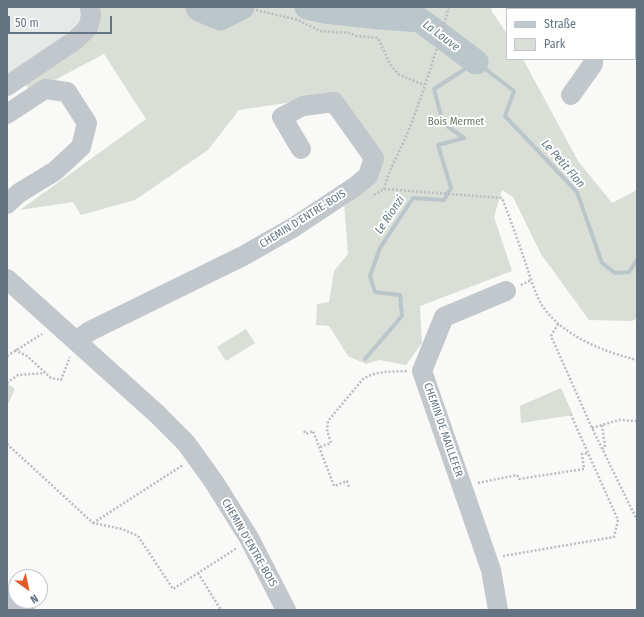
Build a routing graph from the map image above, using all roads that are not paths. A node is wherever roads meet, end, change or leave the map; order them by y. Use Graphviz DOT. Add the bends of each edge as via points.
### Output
graph roads {
  1 [pos="90,7"];
  2 [pos="593,60"];
  3 [pos="7,86"];
  4 [pos="571,95"];
  5 [pos="7,114"];
  6 [pos="302,149"];
  7 [pos="7,204"];
  8 [pos="7,279"];
  9 [pos="506,291"];
  10 [pos="74,347"];
  11 [pos="7,601"];
  12 [pos="25,610"];
  13 [pos="286,610"];
  14 [pos="498,610"];
  1 -- 3 [label="street" via="88,28 74,41"];
  2 -- 4 [label="street" via="593,64"];
  5 -- 7 [label="street" via="45,89 67,92 87,123 80,147 55,171 19,193"];
  6 -- 10 [label="street, CHEMIN D'ENTRE-BOIS" via="282,117 303,106 334,102 374,158 368,176 287,231 243,256 90,331"];
  8 -- 10 [label="street, CHEMIN D'ENTRE-BOIS"];
  9 -- 14 [label="street, CHEMIN DE MAILLEFER" via="444,317 422,371 491,570"];
  10 -- 13 [label="street, CHEMIN D'ENTRE-BOIS" via="157,414 186,443 214,482 248,538"];
  11 -- 12 [label="street"];
}
